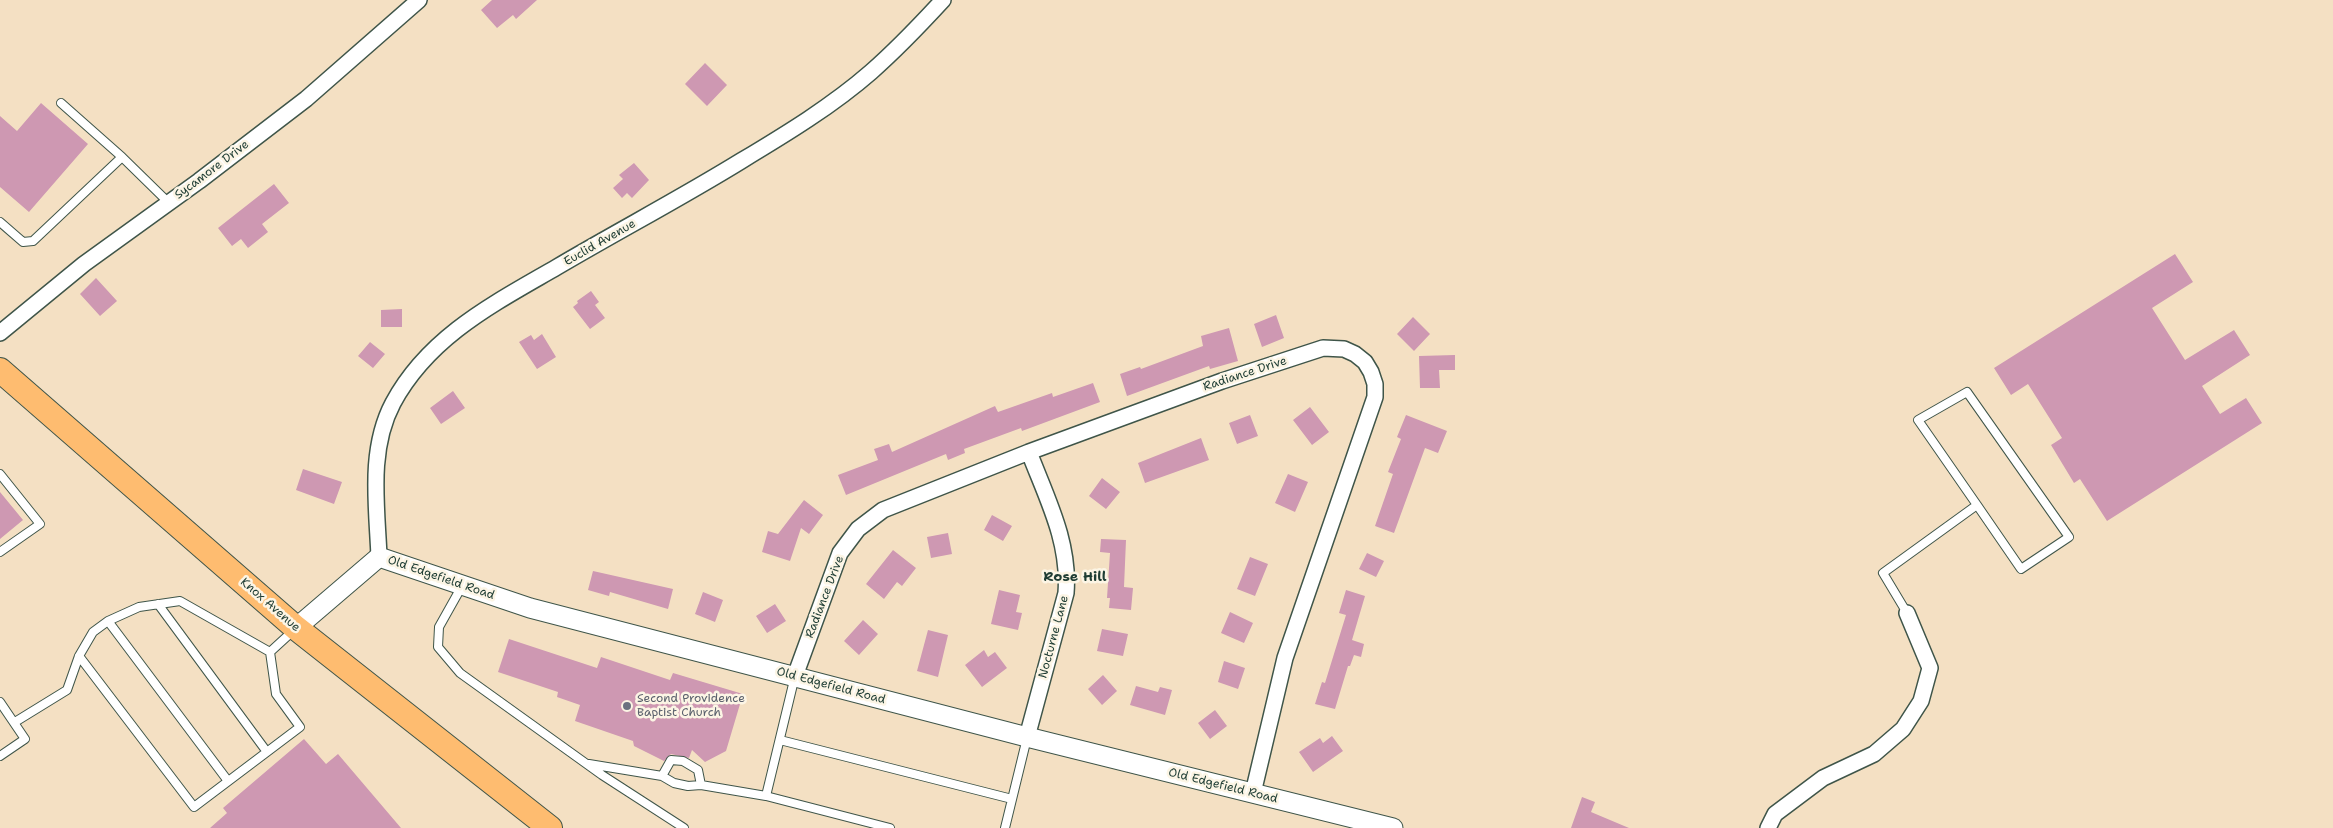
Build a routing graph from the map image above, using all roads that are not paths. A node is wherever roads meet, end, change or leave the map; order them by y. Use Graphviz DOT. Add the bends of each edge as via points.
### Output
graph roads {
  1 [pos="419,0"];
  2 [pos="943,0"];
  3 [pos="61,104"];
  4 [pos="122,157"];
  5 [pos="169,202"];
  6 [pos="0,222"];
  7 [pos="0,333"];
  8 [pos="0,370"];
  9 [pos="1029,452"];
  10 [pos="0,474"];
  11 [pos="1977,505"];
  12 [pos="0,552"];
  13 [pos="379,557"];
  14 [pos="462,585"];
  15 [pos="158,604"];
  16 [pos="1907,613"];
  17 [pos="108,621"];
  18 [pos="296,628"];
  19 [pos="270,652"];
  20 [pos="79,656"];
  21 [pos="795,676"];
  22 [pos="0,702"];
  23 [pos="15,722"];
  24 [pos="1027,737"];
  25 [pos="780,740"];
  26 [pos="267,752"];
  27 [pos="0,756"];
  28 [pos="587,764"];
  29 [pos="662,776"];
  30 [pos="228,781"];
  31 [pos="701,785"];
  32 [pos="1253,793"];
  33 [pos="766,796"];
  34 [pos="1012,799"];
  35 [pos="550,828"];
  36 [pos="684,828"];
  37 [pos="890,828"];
  38 [pos="1005,828"];
  39 [pos="1392,828"];
  40 [pos="1768,828"];
  1 -- 5 [label="street, Sycamore Drive" via="306,99"];
  2 -- 13 [label="street, Euclid Avenue" via="870,73 804,122 471,317 429,353 414,368 392,404 380,443 376,484"];
  3 -- 4 [label="lane"];
  4 -- 5 [label="lane"];
  4 -- 6 [label="lane" via="33,241 23,242"];
  5 -- 7 [label="street, Sycamore Drive" via="84,264"];
  8 -- 18 [label="main road, Knox Avenue"];
  9 -- 21 [label="street, Radiance Drive" via="883,510 858,529 840,554"];
  9 -- 24 [label="street, Nocturne Lane" via="1062,540 1067,575 1066,593"];
  9 -- 32 [label="street, Radiance Drive" via="1222,381 1323,348 1344,349 1355,354 1372,372 1375,397 1286,658"];
  10 -- 12 [label="lane" via="40,524"];
  11 -- 11 [label="lane" via="2021,569 2069,537 1967,392 1918,420"];
  11 -- 16 [label="lane" via="1883,573"];
  13 -- 14 [label="street, Old Edgefield Road"];
  13 -- 18 [label="street, Old Edgefield Road"];
  14 -- 21 [label="street, Old Edgefield Road" via="530,608"];
  14 -- 28 [label="lane" via="439,627 438,647 460,673"];
  15 -- 17 [label="lane" via="138,607"];
  15 -- 19 [label="lane" via="180,601"];
  15 -- 26 [label="lane"];
  16 -- 40 [label="street" via="1930,668 1921,700 1903,729 1874,754 1823,778 1775,814"];
  17 -- 20 [label="lane" via="93,632"];
  17 -- 30 [label="lane"];
  18 -- 19 [label="lane"];
  18 -- 35 [label="main road, Knox Avenue"];
  19 -- 26 [label="lane" via="276,694 300,727"];
  20 -- 23 [label="lane" via="67,690"];
  20 -- 30 [label="lane" via="194,807"];
  21 -- 24 [label="street, Old Edgefield Road"];
  21 -- 25 [label="lane"];
  22 -- 23 [label="lane"];
  23 -- 27 [label="lane" via="24,739"];
  24 -- 32 [label="street, Old Edgefield Road"];
  24 -- 34 [label="lane"];
  25 -- 33 [label="lane"];
  25 -- 34 [label="lane"];
  26 -- 30 [label="lane"];
  28 -- 29 [label="lane"];
  28 -- 36 [label="lane"];
  29 -- 31 [label="lane" via="674,783"];
  29 -- 31 [label="lane" via="671,760 683,761 698,770"];
  31 -- 33 [label="lane"];
  32 -- 39 [label="street, Old Edgefield Road"];
  33 -- 37 [label="lane"];
  34 -- 38 [label="lane"];
}
